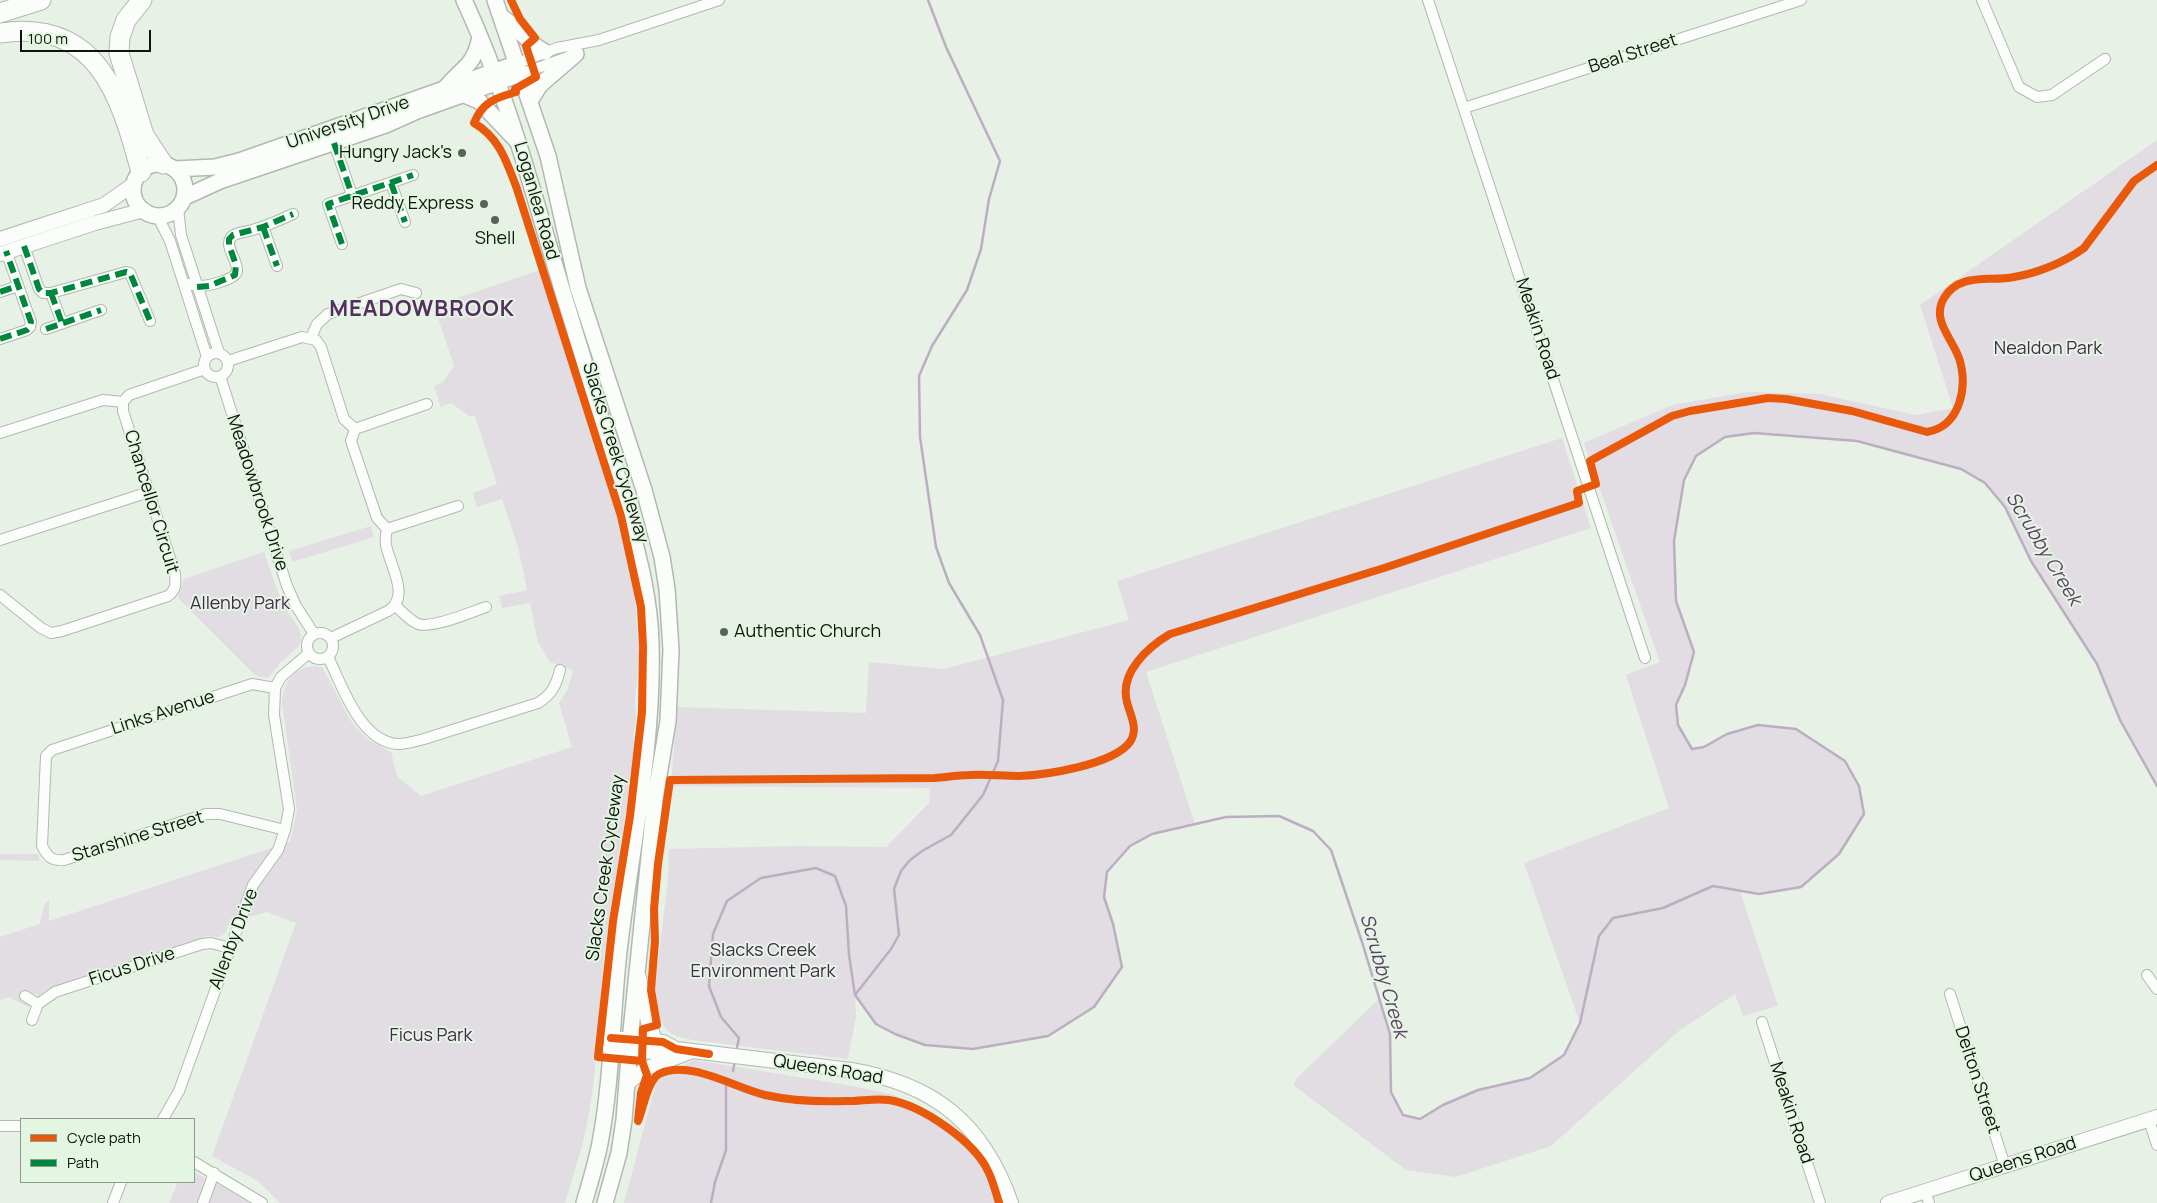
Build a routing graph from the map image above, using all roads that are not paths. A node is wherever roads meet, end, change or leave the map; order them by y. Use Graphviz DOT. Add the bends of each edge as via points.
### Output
graph roads {
  1 [pos="41,0"];
  2 [pos="142,0"];
  3 [pos="464,0"];
  4 [pos="495,0"];
  5 [pos="719,0"];
  6 [pos="1428,0"];
  7 [pos="1801,0"];
  8 [pos="1982,0"];
  9 [pos="0,13"];
  10 [pos="502,17"];
  11 [pos="0,33"];
  12 [pos="480,36"];
  13 [pos="599,40"];
  14 [pos="545,52"];
  15 [pos="576,54"];
  16 [pos="2105,59"];
  17 [pos="520,68"];
  18 [pos="496,77"];
  19 [pos="446,88"];
  20 [pos="462,94"];
  21 [pos="530,101"];
  22 [pos="1464,108"];
  23 [pos="334,143"];
  24 [pos="520,144"];
  25 [pos="169,166"];
  26 [pos="413,176"];
  27 [pos="137,178"];
  28 [pos="391,183"];
  29 [pos="352,195"];
  30 [pos="181,202"];
  31 [pos="150,213"];
  32 [pos="293,214"];
  33 [pos="405,222"];
  34 [pos="263,227"];
  35 [pos="342,244"];
  36 [pos="24,246"];
  37 [pos="2,248"];
  38 [pos="277,266"];
  39 [pos="184,283"];
  40 [pos="18,286"];
  41 [pos="197,287"];
  42 [pos="0,292"];
  43 [pos="51,293"];
  44 [pos="416,293"];
  45 [pos="101,310"];
  46 [pos="150,321"];
  47 [pos="62,323"];
  48 [pos="46,329"];
  49 [pos="311,338"];
  50 [pos="0,339"];
  51 [pos="219,353"];
  52 [pos="207,357"];
  53 [pos="228,361"];
  54 [pos="205,370"];
  55 [pos="220,376"];
  56 [pos="123,402"];
  57 [pos="428,404"];
  58 [pos="355,429"];
  59 [pos="0,433"];
  60 [pos="149,492"];
  61 [pos="458,506"];
  62 [pos="387,529"];
  63 [pos="0,540"];
  64 [pos="0,595"];
  65 [pos="396,606"];
  66 [pos="486,607"];
  67 [pos="314,634"];
  68 [pos="331,638"];
  69 [pos="309,653"];
  70 [pos="328,657"];
  71 [pos="1645,658"];
  72 [pos="560,670"];
  73 [pos="275,688"];
  74 [pos="285,830"];
  75 [pos="49,858"];
  76 [pos="230,948"];
  77 [pos="638,969"];
  78 [pos="2147,975"];
  79 [pos="2157,989"];
  80 [pos="1950,994"];
  81 [pos="25,996"];
  82 [pos="38,1004"];
  83 [pos="32,1020"];
  84 [pos="1762,1022"];
  85 [pos="656,1042"];
  86 [pos="610,1043"];
  87 [pos="631,1045"];
  88 [pos="676,1049"];
  89 [pos="693,1051"];
  90 [pos="628,1083"];
  91 [pos="164,1118"];
  92 [pos="2153,1118"];
  93 [pos="0,1126"];
  94 [pos="20,1126"];
  95 [pos="2157,1145"];
  96 [pos="195,1163"];
  97 [pos="2005,1166"];
  98 [pos="214,1173"];
  99 [pos="121,1183"];
  100 [pos="1927,1197"];
  101 [pos="113,1203"];
  102 [pos="203,1203"];
  103 [pos="262,1203"];
  104 [pos="584,1203"];
  105 [pos="605,1203"];
  106 [pos="1011,1203"];
  107 [pos="1820,1203"];
  108 [pos="1888,1203"];
  1 -- 9 [label="highway"];
  2 -- 25 [label="highway" via="126,20 119,53 144,135"];
  3 -- 12 [label="main road, Loganlea Road"];
  4 -- 10 [label="main road, Loganlea Road"];
  5 -- 13 [label="street"];
  6 -- 22 [label="street, Meakin Road"];
  7 -- 22 [label="street, Beal Street"];
  8 -- 16 [label="street" via="2019,87 2037,97 2052,95"];
  10 -- 14 [label="main road"];
  10 -- 17 [label="main road, Loganlea Road"];
  11 -- 27 [label="highway" via="24,31 52,36 77,47 93,60 112,87"];
  12 -- 18 [label="main road, Loganlea Road"];
  12 -- 19 [label="main road" via="472,60"];
  13 -- 14 [label="street"];
  13 -- 15 [label="street"];
  14 -- 17 [label="street"];
  15 -- 17 [label="street"];
  15 -- 21 [label="main road" via="540,85"];
  17 -- 18 [label="main road, University Drive"];
  17 -- 21 [label="main road, Loganlea Road"];
  18 -- 19 [label="main road, University Drive"];
  18 -- 20 [label="main road, University Drive"];
  18 -- 24 [label="main road, Loganlea Road"];
  19 -- 25 [label="main road, University Drive" via="239,161 215,167"];
  20 -- 23 [label="main road, University Drive"];
  20 -- 24 [label="main road" via="479,101"];
  21 -- 77 [label="main road, Loganlea Road" via="548,156 578,288 654,524 667,588 670,695 655,799"];
  22 -- 71 [label="street, Meakin Road"];
  23 -- 29 [label="street"];
  23 -- 30 [label="main road, University Drive" via="220,181"];
  24 -- 86 [label="main road, Loganlea Road" via="622,490 644,581 648,612 651,643 646,745"];
  25 -- 27 [label="main road" via="155,164"];
  25 -- 30 [label="main road" via="184,181"];
  26 -- 28 [label="street"];
  27 -- 31 [label="main road" via="135,199"];
  27 -- 37 [label="street" via="119,196 104,205"];
  28 -- 29 [label="street"];
  28 -- 33 [label="street"];
  29 -- 35 [label="street" via="328,204"];
  30 -- 31 [label="main road" via="172,213"];
  30 -- 41 [label="street" via="181,235"];
  31 -- 36 [label="street" via="95,223"];
  31 -- 39 [label="street" via="170,241"];
  32 -- 34 [label="street"];
  34 -- 38 [label="street"];
  34 -- 41 [label="street" via="233,235 230,239 236,275 209,286"];
  36 -- 37 [label="street"];
  36 -- 43 [label="street" via="39,289 43,293"];
  37 -- 40 [label="street"];
  39 -- 41 [label="street"];
  39 -- 52 [label="street"];
  40 -- 42 [label="street"];
  40 -- 50 [label="street" via="30,327"];
  41 -- 51 [label="street"];
  43 -- 46 [label="street" via="130,273"];
  43 -- 47 [label="street"];
  44 -- 49 [label="street" via="401,289 328,314 317,324"];
  45 -- 47 [label="street"];
  47 -- 48 [label="street"];
  49 -- 53 [label="street" via="302,337"];
  49 -- 58 [label="street" via="321,347 344,419"];
  51 -- 52 [label="street"];
  51 -- 53 [label="street"];
  52 -- 54 [label="street"];
  53 -- 55 [label="street" via="228,369"];
  54 -- 55 [label="street" via="210,375"];
  54 -- 56 [label="street" via="129,395"];
  55 -- 67 [label="street, Meadowbrook Drive" via="287,586"];
  56 -- 59 [label="street" via="103,400"];
  56 -- 60 [label="street, Chancellor Circuit"];
  57 -- 58 [label="street"];
  58 -- 62 [label="street" via="351,441 377,518"];
  60 -- 63 [label="street"];
  60 -- 64 [label="street, Chancellor Circuit" via="175,574 176,584 168,596 51,633"];
  61 -- 62 [label="street"];
  62 -- 65 [label="street" via="386,544 400,592"];
  65 -- 66 [label="street" via="420,625 430,625"];
  65 -- 68 [label="street"];
  67 -- 68 [label="street" via="325,634"];
  67 -- 69 [label="street" via="308,640"];
  68 -- 70 [label="street" via="334,646"];
  69 -- 70 [label="street" via="320,660"];
  69 -- 73 [label="street" via="281,677"];
  70 -- 72 [label="street" via="359,719 369,730 396,744 407,744 538,703 549,696"];
  73 -- 74 [label="street, Allenby Drive" via="274,715 289,809"];
  73 -- 75 [label="street, Links Avenue" via="252,684 52,750 46,756 42,846"];
  74 -- 75 [label="street, Starshine Street" via="220,814 206,814 64,860"];
  74 -- 76 [label="street, Allenby Drive" via="278,850 253,885"];
  76 -- 82 [label="street, Ficus Drive" via="202,944 54,992"];
  76 -- 91 [label="street, Allenby Drive" via="179,1090"];
  77 -- 85 [label="street" via="647,1018"];
  77 -- 87 [label="main road, Loganlea Road"];
  78 -- 79 [label="street"];
  80 -- 97 [label="street, Delton Street"];
  81 -- 82 [label="street"];
  82 -- 83 [label="street"];
  84 -- 107 [label="street, Meakin Road"];
  85 -- 87 [label="street, Queens Road"];
  85 -- 88 [label="street, Queens Road"];
  86 -- 87 [label="street, Queens Road"];
  86 -- 104 [label="main road, Loganlea Road" via="600,1143"];
  87 -- 88 [label="street, Queens Road" via="662,1053"];
  87 -- 90 [label="main road, Loganlea Road"];
  88 -- 89 [label="street, Queens Road"];
  89 -- 90 [label="street" via="645,1068"];
  89 -- 106 [label="street, Queens Road" via="851,1070 904,1083 954,1113 974,1133 991,1157"];
  90 -- 105 [label="main road, Loganlea Road" via="619,1153"];
  92 -- 95 [label="street"];
  92 -- 97 [label="street, Queens Road"];
  93 -- 94 [label="street"];
  96 -- 98 [label="street"];
  97 -- 100 [label="street, Queens Road"];
  98 -- 102 [label="street"];
  98 -- 103 [label="street"];
  99 -- 101 [label="street"];
  100 -- 108 [label="street, Queens Road"];
}
